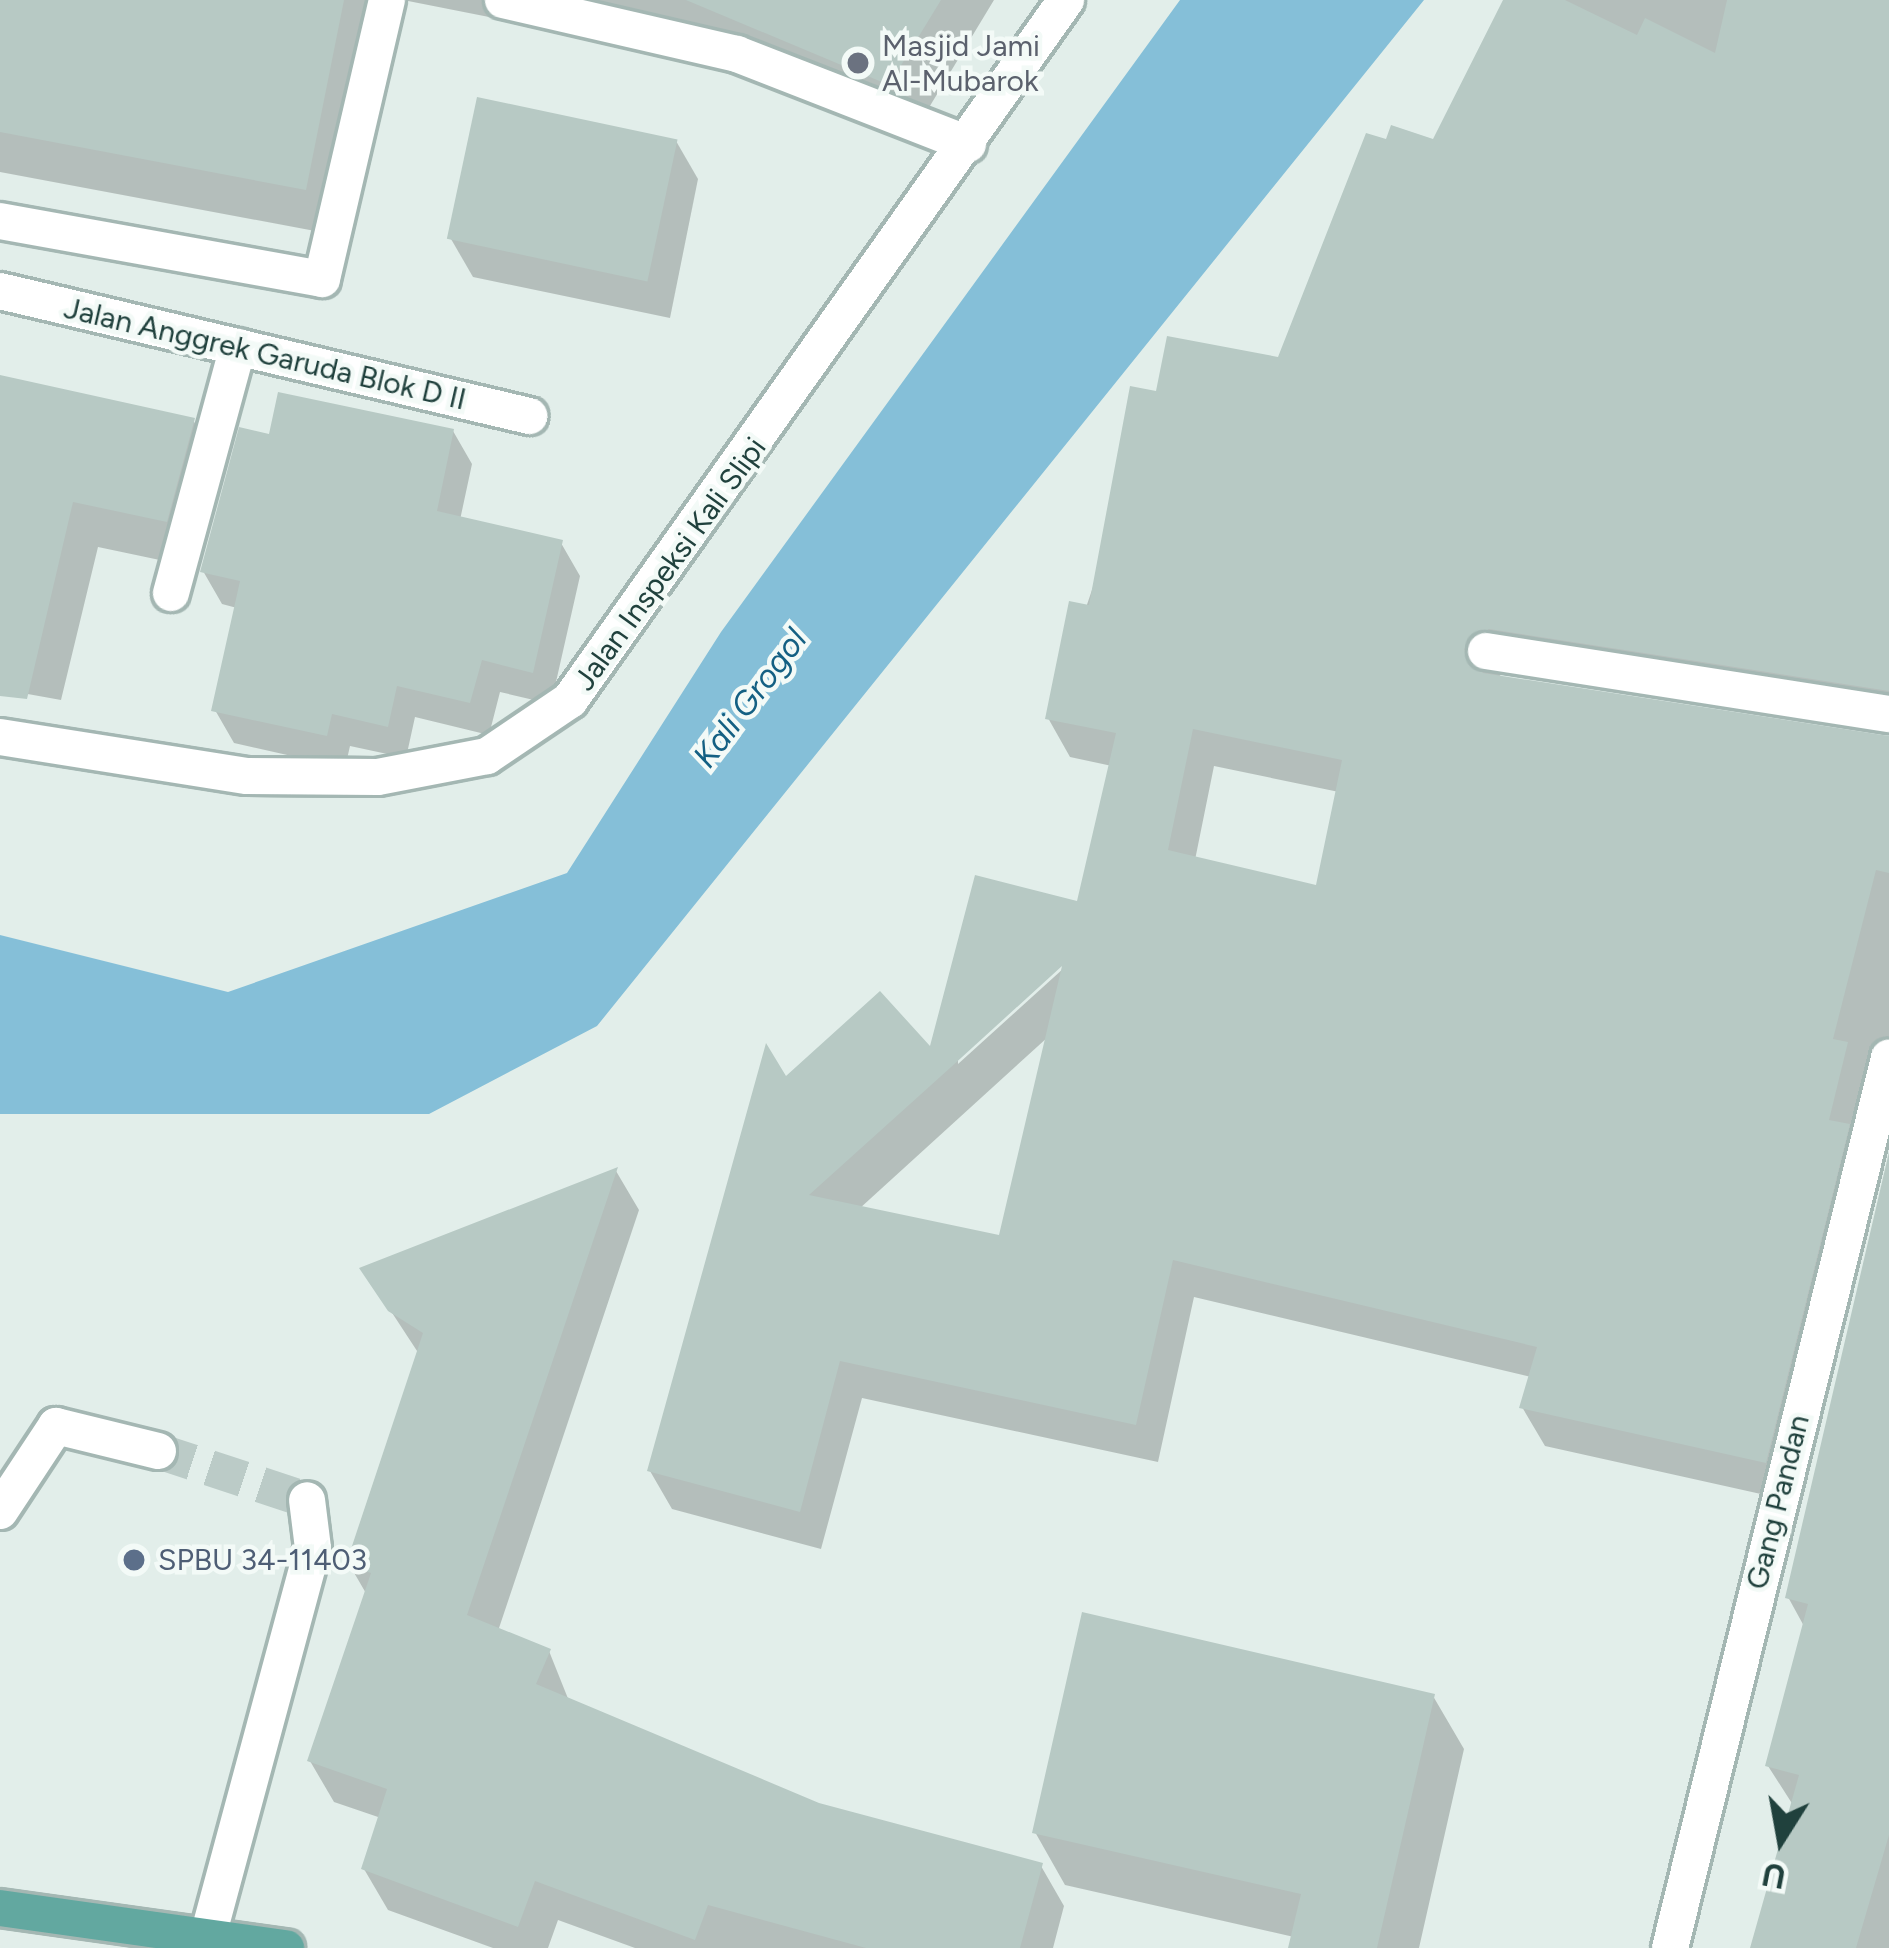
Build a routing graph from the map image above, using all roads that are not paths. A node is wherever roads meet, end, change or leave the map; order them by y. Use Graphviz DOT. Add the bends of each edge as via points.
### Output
graph roads {
  1 [pos="387,0"];
  2 [pos="503,0"];
  3 [pos="1066,0"];
  4 [pos="968,144"];
  5 [pos="0,221"];
  6 [pos="0,291"];
  7 [pos="238,347"];
  8 [pos="529,416"];
  9 [pos="171,593"];
  10 [pos="1486,651"];
  11 [pos="1889,714"];
  12 [pos="0,736"];
  13 [pos="1889,1058"];
  14 [pos="158,1451"];
  15 [pos="307,1500"];
  16 [pos="0,1511"];
  17 [pos="0,1908"];
  18 [pos="208,1936"];
  19 [pos="286,1948"];
  20 [pos="1670,1948"];
  1 -- 5 [label="street" via="322,279"];
  2 -- 4 [label="street" via="737,54"];
  3 -- 4 [label="street, Jalan Inspeksi Kali Slipi"];
  4 -- 12 [label="street, Jalan Inspeksi Kali Slipi" via="570,700 487,756 378,777 247,776"];
  6 -- 7 [label="street, Jalan Anggrek Garuda Blok D II"];
  7 -- 8 [label="street, Jalan Anggrek Garuda Blok D II"];
  7 -- 9 [label="street"];
  10 -- 11 [label="street"];
  13 -- 20 [label="street, Gang Pandan"];
  14 -- 16 [label="street" via="56,1426"];
  15 -- 18 [label="street" via="314,1548"];
  17 -- 18 [label="main road"];
  18 -- 19 [label="main road"];
}
